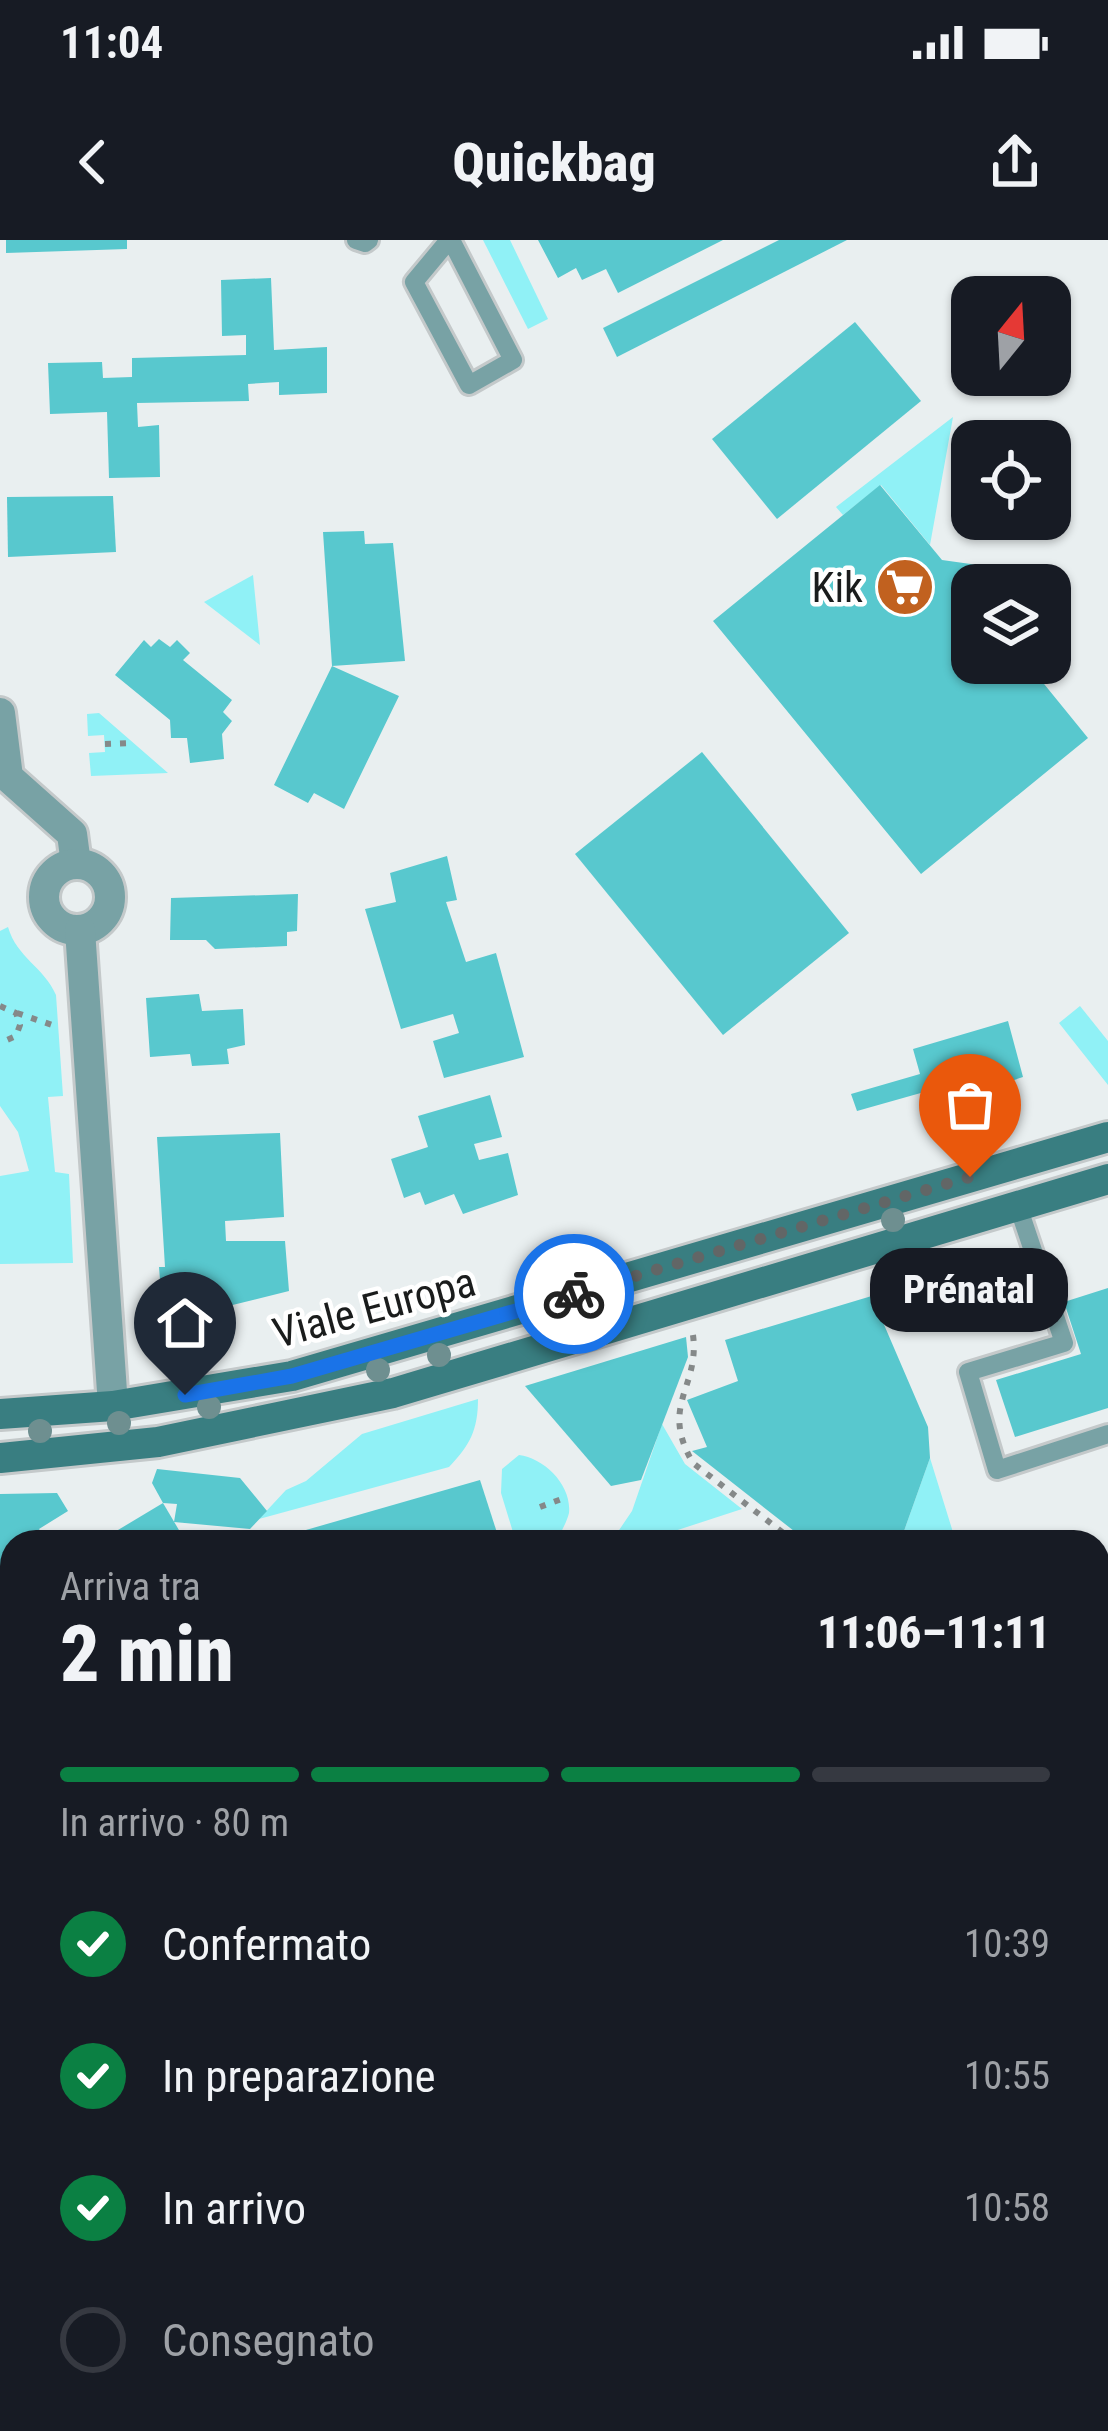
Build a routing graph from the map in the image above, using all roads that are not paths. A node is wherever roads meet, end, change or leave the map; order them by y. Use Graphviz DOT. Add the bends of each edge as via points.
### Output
graph roads {
  1 [pos="356,240"];
  2 [pos="369,240"];
  3 [pos="450,240"];
  4 [pos="0,713"];
  5 [pos="76,864"];
  6 [pos="80,930"];
  7 [pos="1108,1137"];
  8 [pos="1108,1179"];
  9 [pos="1018,1206"];
  10 [pos="113,1406"];
  11 [pos="0,1414"];
  12 [pos="1108,1434"];
  13 [pos="0,1458"];
  1 -- 2 [label="lane"];
  3 -- 3 [label="lane" via="513,360 469,386 414,283"];
  4 -- 5 [label="street" via="8,777 72,834"];
  5 -- 6 [label="street" via="100,873 109,892 106,913"];
  5 -- 6 [label="street" via="51,876 44,896 58,925"];
  6 -- 10 [label="street"];
  7 -- 10 [label="main road, Viale Europa" via="292,1376"];
  8 -- 9 [label="main road, Viale Europa"];
  9 -- 12 [label="lane" via="1064,1343 968,1372 997,1470"];
  9 -- 13 [label="main road, Viale Europa" via="393,1393 158,1442"];
  10 -- 11 [label="main road, Viale Europa"];
}
